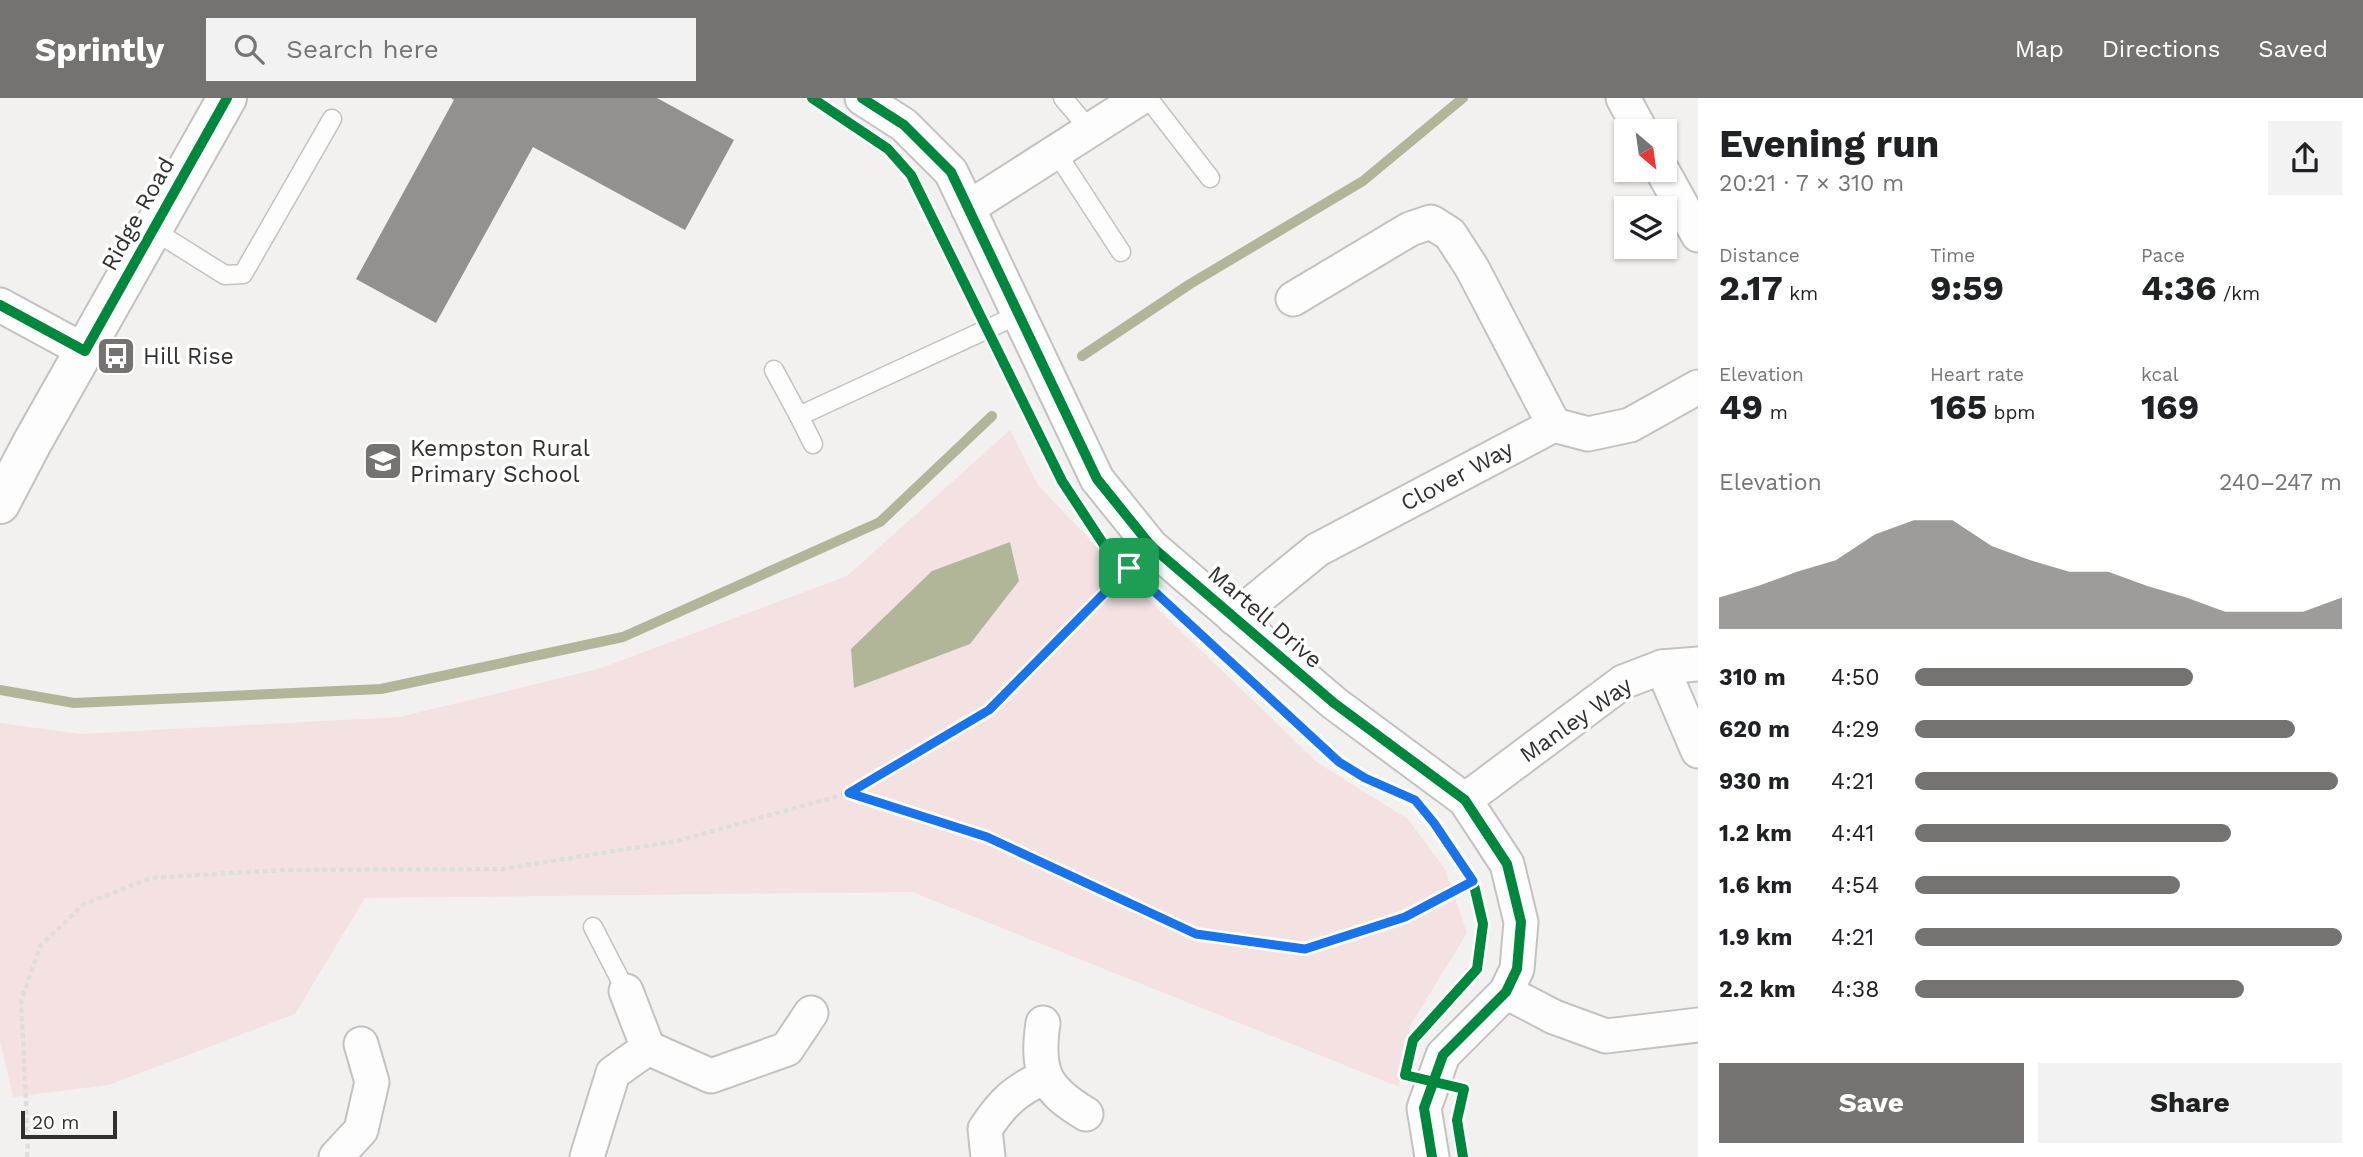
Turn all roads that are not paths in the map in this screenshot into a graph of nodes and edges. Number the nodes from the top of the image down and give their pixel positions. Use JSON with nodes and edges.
{"nodes":[{"id":1,"x":227,"y":98,"type":"edge"},
{"id":2,"x":862,"y":98,"type":"edge"},
{"id":3,"x":1063,"y":98,"type":"edge"},
{"id":4,"x":1140,"y":98,"type":"edge"},
{"id":5,"x":1148,"y":98,"type":"edge"},
{"id":6,"x":1623,"y":98,"type":"edge"},
{"id":7,"x":332,"y":119,"type":"dead end"},
{"id":8,"x":1634,"y":119,"type":"edge"},
{"id":9,"x":1090,"y":130,"type":"junction"},
{"id":10,"x":1056,"y":152,"type":"junction"},
{"id":11,"x":1210,"y":178,"type":"dead end"},
{"id":12,"x":1669,"y":182,"type":"edge"},
{"id":13,"x":968,"y":208,"type":"junction"},
{"id":14,"x":153,"y":230,"type":"junction"},
{"id":15,"x":1698,"y":235,"type":"edge"},
{"id":16,"x":1121,"y":252,"type":"dead end"},
{"id":17,"x":1293,"y":299,"type":"dead end"},
{"id":18,"x":0,"y":305,"type":"edge"},
{"id":19,"x":1020,"y":314,"type":"junction"},
{"id":20,"x":85,"y":351,"type":"junction"},
{"id":21,"x":774,"y":370,"type":"dead end"},
{"id":22,"x":1698,"y":387,"type":"edge"},
{"id":23,"x":799,"y":416,"type":"junction"},
{"id":24,"x":1554,"y":425,"type":"junction"},
{"id":25,"x":813,"y":444,"type":"dead end"},
{"id":26,"x":0,"y":504,"type":"edge"},
{"id":27,"x":1234,"y":618,"type":"junction"},
{"id":28,"x":1698,"y":664,"type":"edge"},
{"id":29,"x":1662,"y":667,"type":"junction"},
{"id":30,"x":1698,"y":751,"type":"edge"},
{"id":31,"x":1465,"y":800,"type":"junction"},
{"id":32,"x":593,"y":927,"type":"dead end"},
{"id":33,"x":626,"y":991,"type":"joint"},
{"id":34,"x":1506,"y":992,"type":"junction"},
{"id":35,"x":811,"y":1013,"type":"dead end"},
{"id":36,"x":1044,"y":1023,"type":"dead end"},
{"id":37,"x":1698,"y":1025,"type":"edge"},
{"id":38,"x":361,"y":1044,"type":"dead end"},
{"id":39,"x":648,"y":1048,"type":"junction"},
{"id":40,"x":1044,"y":1077,"type":"junction"},
{"id":41,"x":1086,"y":1114,"type":"dead end"},
{"id":42,"x":336,"y":1157,"type":"edge"},
{"id":43,"x":587,"y":1157,"type":"edge"},
{"id":44,"x":988,"y":1157,"type":"edge"},
{"id":45,"x":1432,"y":1157,"type":"edge"}],
"edges":[{"from":1,"to":14,"type":"street","name":"Ridge Road"},
{"from":2,"to":13,"type":"street","name":"Martell Drive"},
{"from":3,"to":9,"type":"lane"},
{"from":4,"to":9,"type":"street"},
{"from":5,"to":11,"type":"lane"},
{"from":6,"to":8,"type":"street"},
{"from":7,"to":14,"type":"lane"},
{"from":9,"to":10,"type":"street"},
{"from":10,"to":13,"type":"street"},
{"from":10,"to":16,"type":"lane"},
{"from":12,"to":15,"type":"street"},
{"from":13,"to":19,"type":"street","name":"Martell Drive"},
{"from":14,"to":20,"type":"street","name":"Ridge Road"},
{"from":17,"to":24,"type":"street"},
{"from":18,"to":20,"type":"street"},
{"from":19,"to":23,"type":"lane"},
{"from":19,"to":27,"type":"street","name":"Martell Drive"},
{"from":20,"to":26,"type":"street","name":"Ridge Road"},
{"from":21,"to":23,"type":"lane"},
{"from":22,"to":24,"type":"street"},
{"from":23,"to":25,"type":"lane"},
{"from":24,"to":27,"type":"street","name":"Clover Way"},
{"from":27,"to":31,"type":"street","name":"Martell Drive"},
{"from":28,"to":29,"type":"street","name":"Manley Way"},
{"from":29,"to":30,"type":"street"},
{"from":29,"to":31,"type":"street","name":"Manley Way"},
{"from":31,"to":34,"type":"street","name":"Martell Drive"},
{"from":32,"to":33,"type":"lane"},
{"from":33,"to":39,"type":"street"},
{"from":34,"to":37,"type":"street"},
{"from":34,"to":45,"type":"street","name":"Martell Drive"},
{"from":35,"to":39,"type":"street"},
{"from":36,"to":40,"type":"street"},
{"from":38,"to":42,"type":"street"},
{"from":39,"to":43,"type":"street"},
{"from":40,"to":41,"type":"street"},
{"from":40,"to":44,"type":"street"}]}
